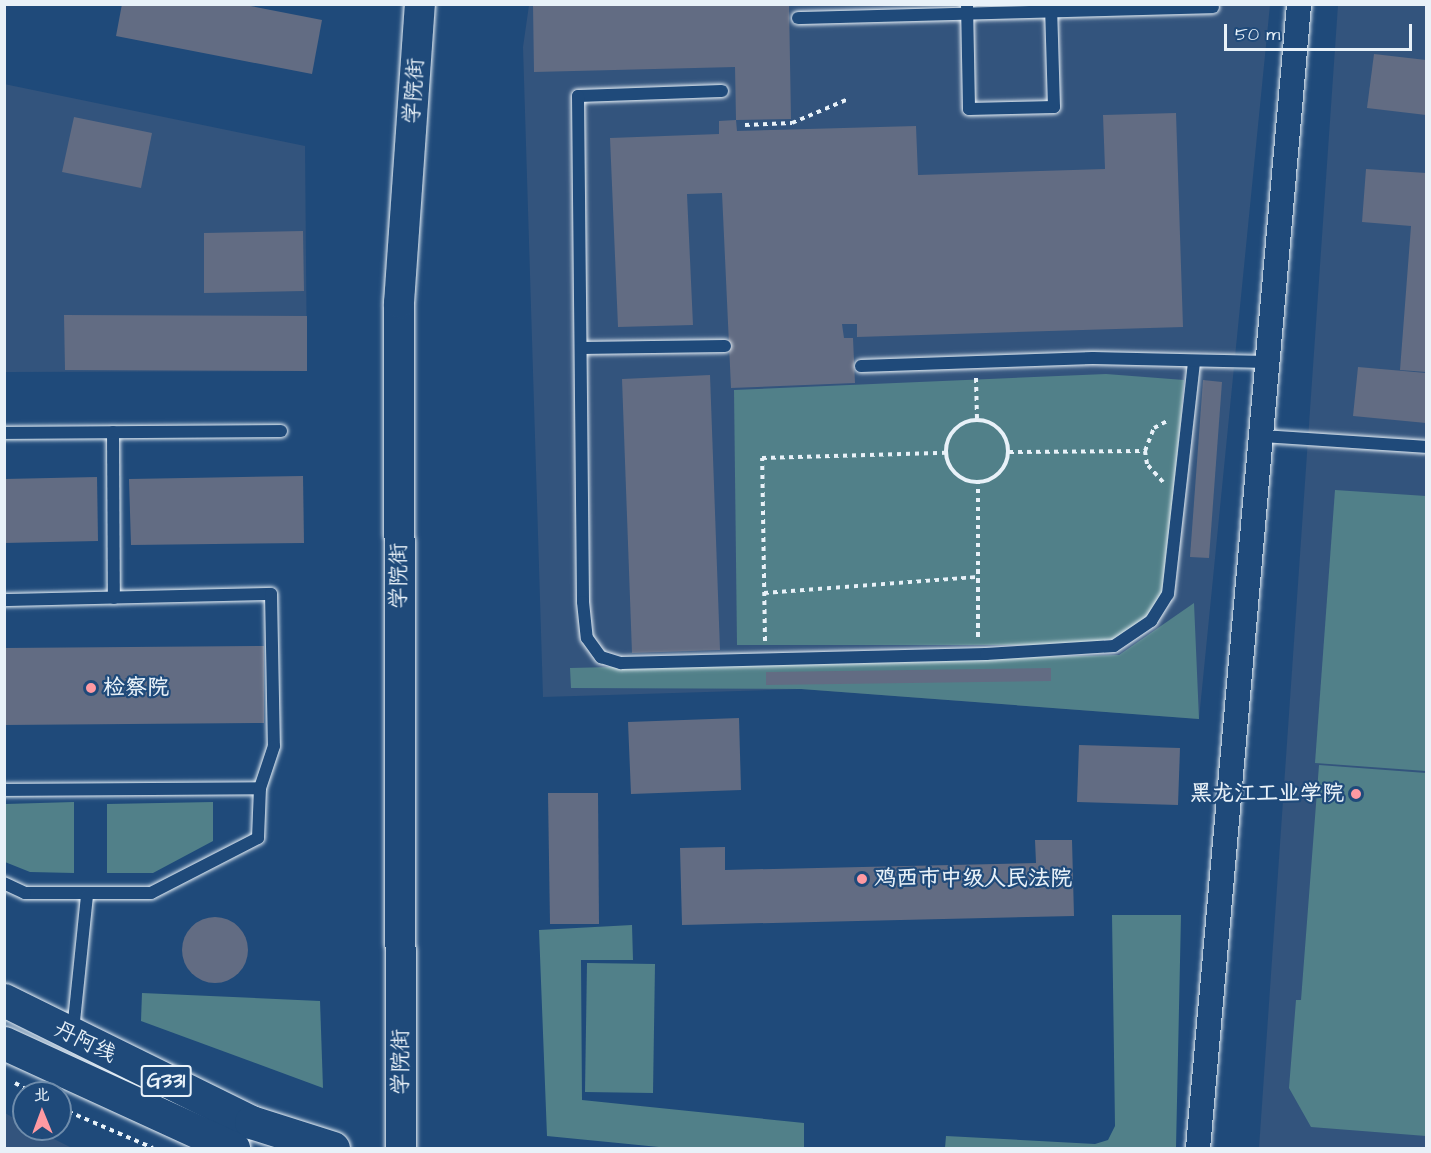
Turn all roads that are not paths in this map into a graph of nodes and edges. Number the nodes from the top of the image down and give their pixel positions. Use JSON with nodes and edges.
{"nodes":[{"id":1,"x":420,"y":4,"type":"edge"},
{"id":2,"x":1299,"y":4,"type":"edge"},
{"id":3,"x":1213,"y":7,"type":"dead end"},
{"id":4,"x":1051,"y":8,"type":"edge"},
{"id":5,"x":967,"y":9,"type":"edge"},
{"id":6,"x":798,"y":18,"type":"dead end"},
{"id":7,"x":722,"y":91,"type":"dead end"},
{"id":8,"x":725,"y":346,"type":"dead end"},
{"id":9,"x":581,"y":348,"type":"junction"},
{"id":10,"x":1194,"y":362,"type":"junction"},
{"id":11,"x":1267,"y":362,"type":"junction"},
{"id":12,"x":861,"y":366,"type":"dead end"},
{"id":13,"x":281,"y":431,"type":"dead end"},
{"id":14,"x":113,"y":432,"type":"junction"},
{"id":15,"x":4,"y":434,"type":"edge"},
{"id":16,"x":1261,"y":436,"type":"junction"},
{"id":17,"x":1426,"y":447,"type":"edge"},
{"id":18,"x":114,"y":598,"type":"junction"},
{"id":19,"x":4,"y":600,"type":"edge"},
{"id":20,"x":260,"y":788,"type":"junction"},
{"id":21,"x":4,"y":790,"type":"edge"},
{"id":22,"x":4,"y":883,"type":"edge"},
{"id":23,"x":87,"y":896,"type":"junction"},
{"id":24,"x":4,"y":1000,"type":"edge"},
{"id":25,"x":73,"y":1036,"type":"junction"},
{"id":26,"x":4,"y":1043,"type":"edge"},
{"id":27,"x":232,"y":1149,"type":"edge"},
{"id":28,"x":333,"y":1149,"type":"edge"},
{"id":29,"x":400,"y":1149,"type":"edge"},
{"id":30,"x":1198,"y":1149,"type":"edge"}],
"edges":[{"from":1,"to":29,"type":"street","name":"学院街"},
{"from":2,"to":11,"type":"street"},
{"from":3,"to":4,"type":"lane"},
{"from":4,"to":5,"type":"lane"},
{"from":4,"to":5,"type":"lane"},
{"from":5,"to":6,"type":"lane"},
{"from":7,"to":9,"type":"lane"},
{"from":8,"to":9,"type":"lane"},
{"from":9,"to":10,"type":"lane"},
{"from":10,"to":11,"type":"lane"},
{"from":10,"to":12,"type":"lane"},
{"from":11,"to":16,"type":"street"},
{"from":13,"to":14,"type":"lane"},
{"from":14,"to":15,"type":"lane"},
{"from":14,"to":18,"type":"lane"},
{"from":16,"to":17,"type":"lane"},
{"from":16,"to":30,"type":"street"},
{"from":18,"to":19,"type":"lane"},
{"from":18,"to":20,"type":"lane"},
{"from":20,"to":21,"type":"lane"},
{"from":20,"to":23,"type":"lane"},
{"from":22,"to":23,"type":"lane"},
{"from":23,"to":25,"type":"lane"},
{"from":24,"to":25,"type":"highway","name":"丹阿线","number":"G331"},
{"from":25,"to":28,"type":"highway","name":"丹阿线","number":"G331"},
{"from":26,"to":27,"type":"highway","name":"丹阿线","number":"G331"}]}
